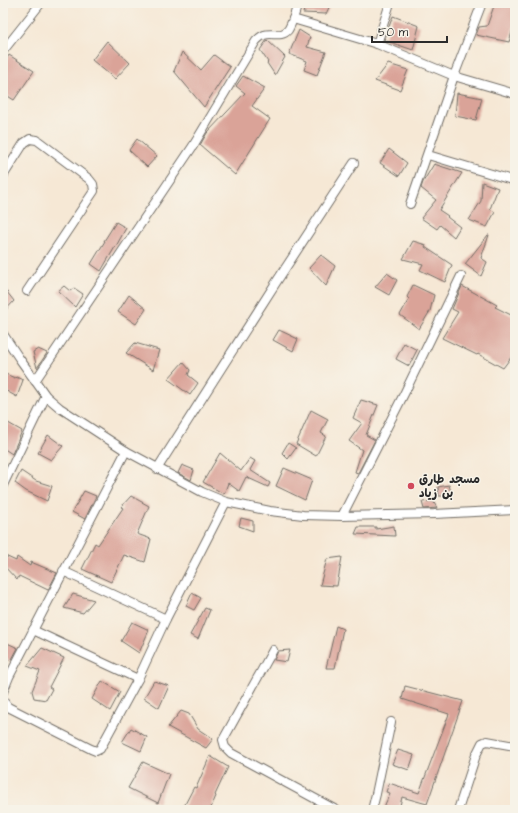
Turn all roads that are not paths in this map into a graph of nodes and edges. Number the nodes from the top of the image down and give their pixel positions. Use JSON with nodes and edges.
{"nodes":[{"id":1,"x":41,"y":3,"type":"edge"},
{"id":2,"x":298,"y":3,"type":"edge"},
{"id":3,"x":390,"y":3,"type":"edge"},
{"id":4,"x":482,"y":3,"type":"edge"},
{"id":5,"x":293,"y":19,"type":"junction"},
{"id":6,"x":377,"y":44,"type":"junction"},
{"id":7,"x":3,"y":51,"type":"edge"},
{"id":8,"x":454,"y":76,"type":"junction"},
{"id":9,"x":515,"y":94,"type":"edge"},
{"id":10,"x":428,"y":155,"type":"junction"},
{"id":11,"x":354,"y":163,"type":"dead end"},
{"id":12,"x":3,"y":176,"type":"edge"},
{"id":13,"x":515,"y":180,"type":"edge"},
{"id":14,"x":410,"y":204,"type":"dead end"},
{"id":15,"x":461,"y":276,"type":"dead end"},
{"id":16,"x":27,"y":291,"type":"dead end"},
{"id":17,"x":3,"y":334,"type":"edge"},
{"id":18,"x":35,"y":381,"type":"junction"},
{"id":19,"x":46,"y":396,"type":"junction"},
{"id":20,"x":126,"y":451,"type":"junction"},
{"id":21,"x":158,"y":469,"type":"junction"},
{"id":22,"x":3,"y":485,"type":"edge"},
{"id":23,"x":226,"y":502,"type":"junction"},
{"id":24,"x":515,"y":510,"type":"edge"},
{"id":25,"x":342,"y":516,"type":"junction"},
{"id":26,"x":63,"y":571,"type":"junction"},
{"id":27,"x":166,"y":619,"type":"junction"},
{"id":28,"x":33,"y":630,"type":"junction"},
{"id":29,"x":273,"y":650,"type":"dead end"},
{"id":30,"x":6,"y":675,"type":"edge"},
{"id":31,"x":138,"y":679,"type":"junction"},
{"id":32,"x":3,"y":692,"type":"edge"},
{"id":33,"x":3,"y":700,"type":"edge"},
{"id":34,"x":391,"y":722,"type":"dead end"},
{"id":35,"x":515,"y":746,"type":"edge"},
{"id":36,"x":336,"y":810,"type":"edge"},
{"id":37,"x":372,"y":810,"type":"edge"},
{"id":38,"x":458,"y":810,"type":"edge"}],
"edges":[{"from":1,"to":7,"type":"street"},
{"from":2,"to":5,"type":"street"},
{"from":3,"to":6,"type":"street"},
{"from":4,"to":8,"type":"street"},
{"from":5,"to":6,"type":"street"},
{"from":5,"to":18,"type":"street"},
{"from":6,"to":8,"type":"street"},
{"from":8,"to":9,"type":"street"},
{"from":8,"to":10,"type":"street"},
{"from":10,"to":13,"type":"street"},
{"from":10,"to":14,"type":"street"},
{"from":11,"to":21,"type":"street"},
{"from":12,"to":16,"type":"street"},
{"from":15,"to":25,"type":"street"},
{"from":17,"to":18,"type":"street"},
{"from":18,"to":19,"type":"street"},
{"from":19,"to":20,"type":"street"},
{"from":19,"to":22,"type":"street"},
{"from":20,"to":21,"type":"street"},
{"from":20,"to":26,"type":"street"},
{"from":21,"to":23,"type":"street"},
{"from":23,"to":25,"type":"street"},
{"from":23,"to":27,"type":"street"},
{"from":24,"to":25,"type":"street"},
{"from":26,"to":27,"type":"street"},
{"from":26,"to":28,"type":"street"},
{"from":27,"to":31,"type":"street"},
{"from":28,"to":30,"type":"street"},
{"from":28,"to":31,"type":"street"},
{"from":29,"to":36,"type":"street"},
{"from":30,"to":32,"type":"street"},
{"from":31,"to":33,"type":"street"},
{"from":34,"to":37,"type":"street"},
{"from":35,"to":38,"type":"street"}]}
